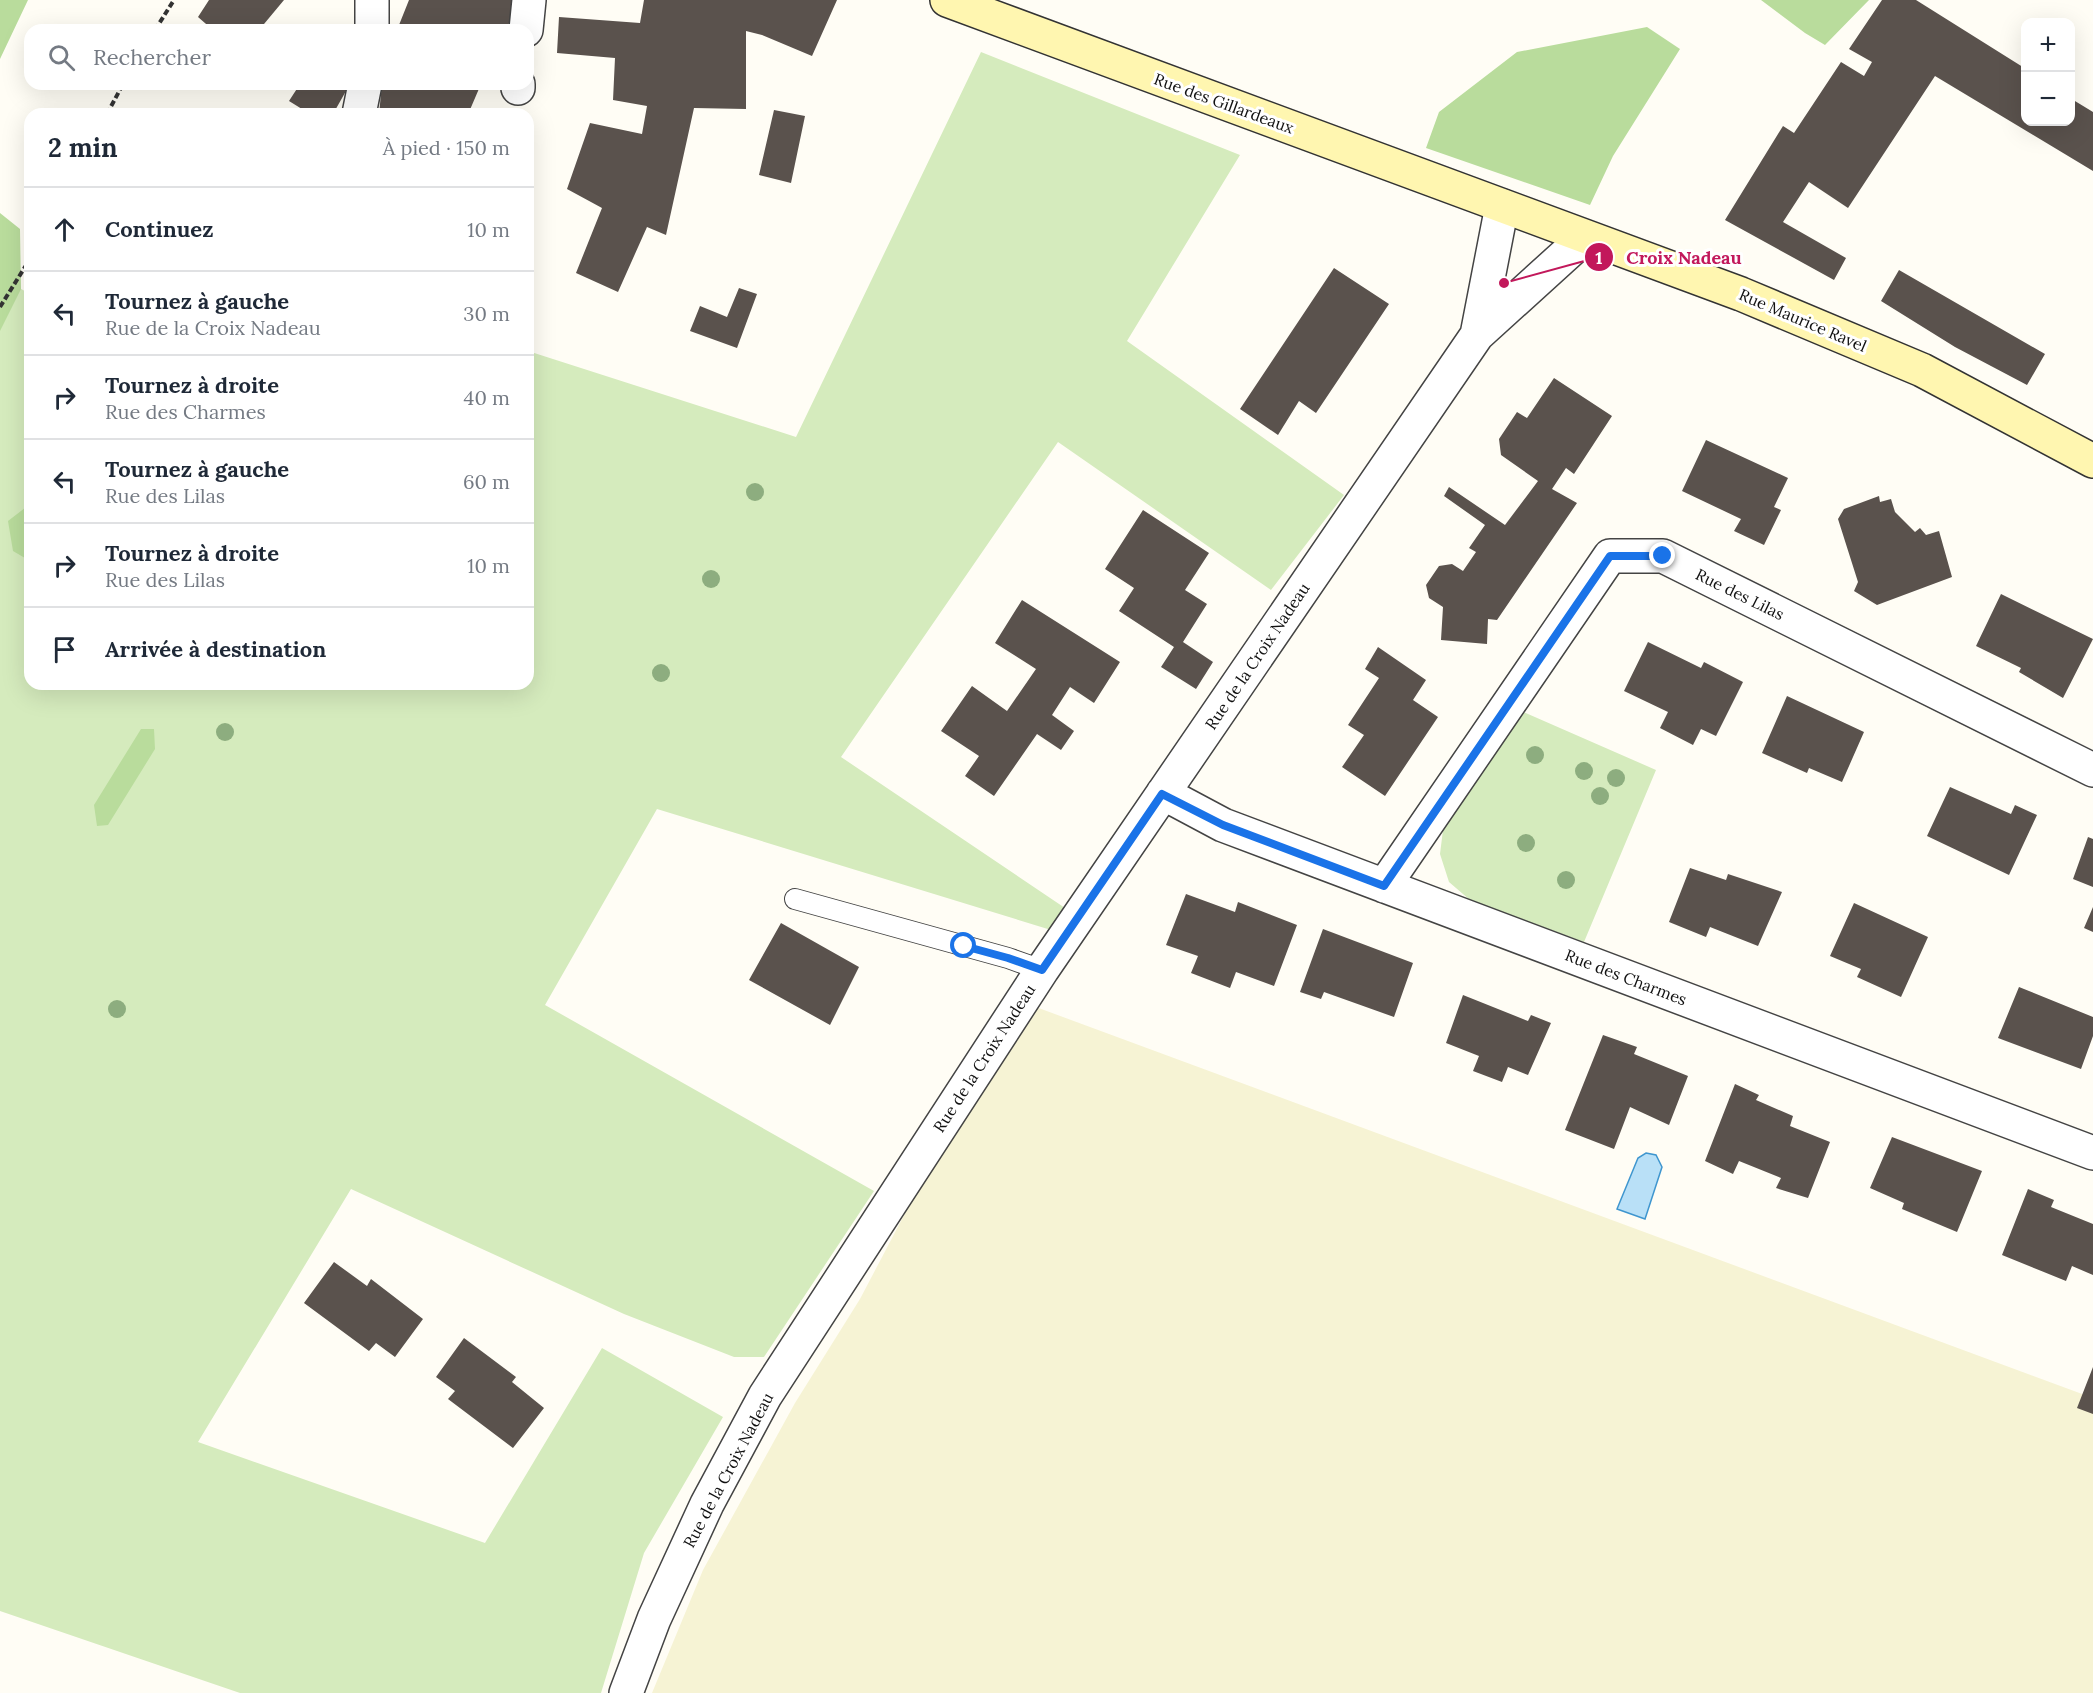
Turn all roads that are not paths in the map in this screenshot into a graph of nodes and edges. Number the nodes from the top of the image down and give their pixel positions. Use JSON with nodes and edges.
{"nodes":[{"id":1,"x":372,"y":0,"type":"edge"},
{"id":2,"x":529,"y":0,"type":"edge"},
{"id":3,"x":947,"y":0,"type":"edge"},
{"id":4,"x":372,"y":24,"type":"edge"},
{"id":5,"x":527,"y":24,"type":"edge"},
{"id":6,"x":364,"y":90,"type":"edge"},
{"id":7,"x":359,"y":108,"type":"edge"},
{"id":8,"x":1502,"y":206,"type":"junction"},
{"id":9,"x":1585,"y":237,"type":"junction"},
{"id":10,"x":1477,"y":334,"type":"junction"},
{"id":11,"x":2093,"y":460,"type":"edge"},
{"id":12,"x":2093,"y":770,"type":"edge"},
{"id":13,"x":1162,"y":794,"type":"junction"},
{"id":14,"x":1384,"y":886,"type":"junction"},
{"id":15,"x":795,"y":898,"type":"dead end"},
{"id":16,"x":1042,"y":970,"type":"junction"},
{"id":17,"x":2093,"y":1153,"type":"edge"},
{"id":18,"x":626,"y":1693,"type":"edge"}],
"edges":[{"from":1,"to":4,"type":"street"},
{"from":2,"to":5,"type":"street"},
{"from":3,"to":8,"type":"street","name":"Rue des Gillardeaux"},
{"from":6,"to":7,"type":"street"},
{"from":8,"to":9,"type":"street","name":"Rue Maurice Ravel"},
{"from":8,"to":10,"type":"street"},
{"from":9,"to":10,"type":"street"},
{"from":9,"to":11,"type":"street","name":"Rue Maurice Ravel"},
{"from":10,"to":13,"type":"street","name":"Rue de la Croix Nadeau"},
{"from":12,"to":14,"type":"street","name":"Rue des Lilas"},
{"from":13,"to":14,"type":"street","name":"Rue des Charmes"},
{"from":13,"to":16,"type":"street","name":"Rue de la Croix Nadeau"},
{"from":14,"to":17,"type":"street","name":"Rue des Charmes"},
{"from":15,"to":16,"type":"lane"},
{"from":16,"to":18,"type":"street","name":"Rue de la Croix Nadeau"}]}
